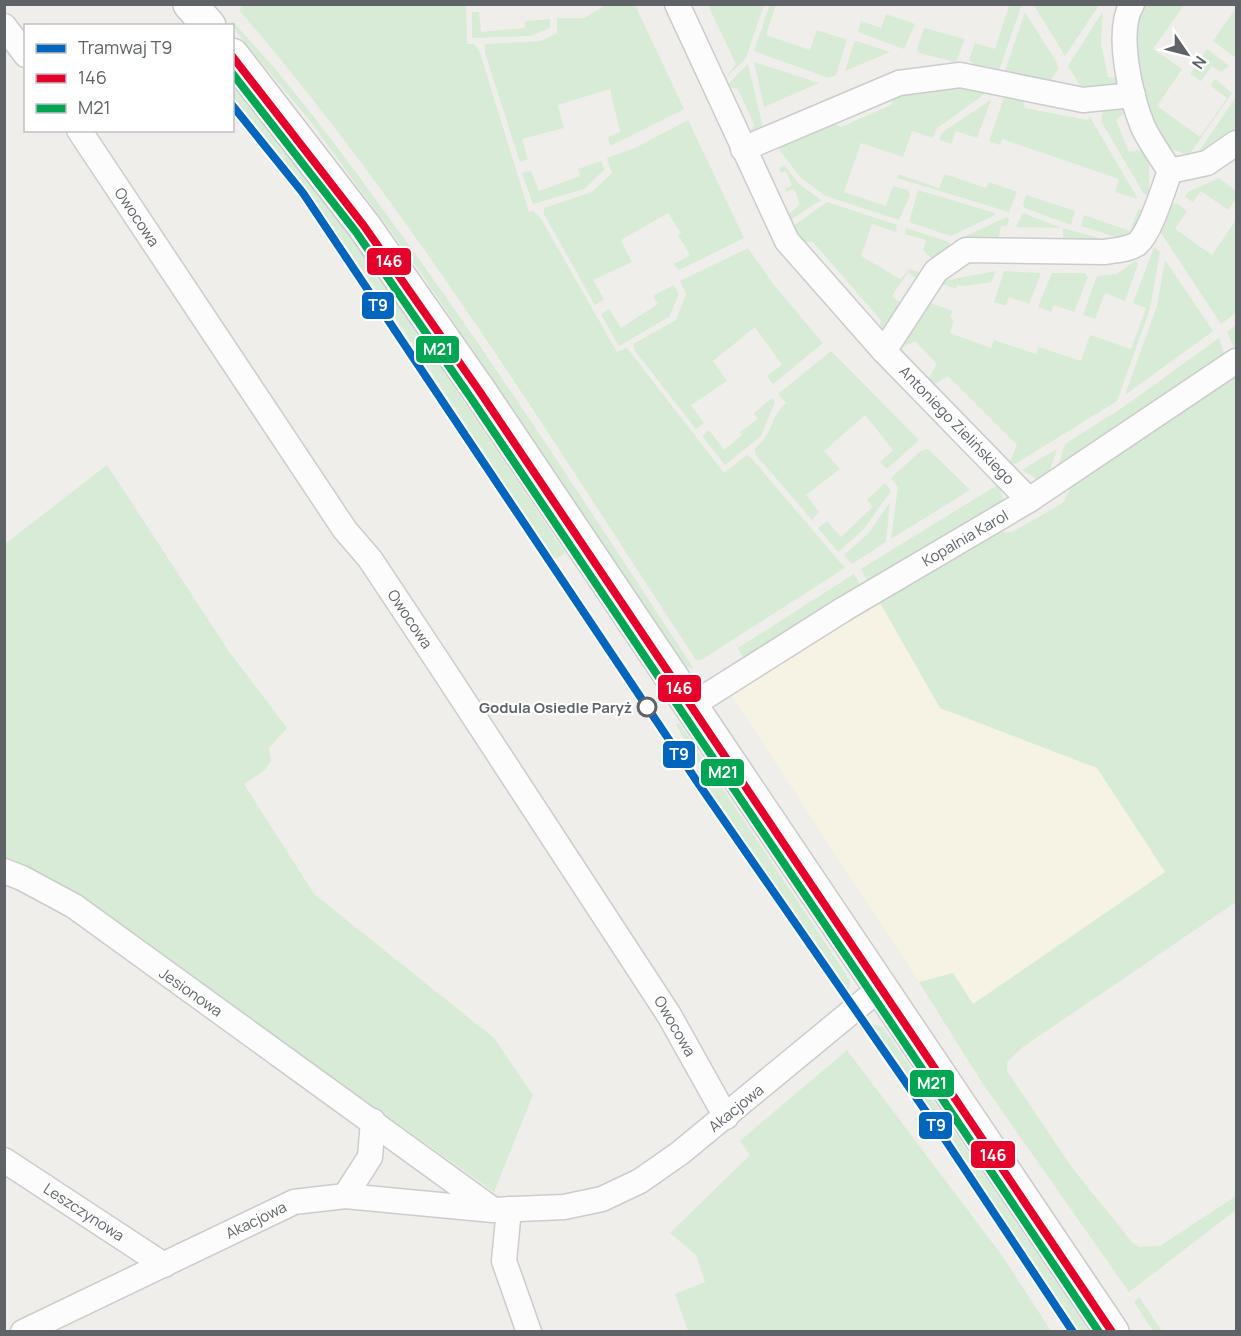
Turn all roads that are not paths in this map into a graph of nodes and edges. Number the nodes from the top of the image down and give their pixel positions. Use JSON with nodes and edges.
{"nodes":[{"id":1,"x":677,"y":4,"type":"edge"},
{"id":2,"x":1132,"y":4,"type":"edge"},
{"id":3,"x":4,"y":26,"type":"edge"},
{"id":4,"x":24,"y":52,"type":"edge"},
{"id":5,"x":234,"y":58,"type":"edge"},
{"id":6,"x":1133,"y":95,"type":"junction"},
{"id":7,"x":80,"y":132,"type":"edge"},
{"id":8,"x":1236,"y":143,"type":"edge"},
{"id":9,"x":743,"y":149,"type":"junction"},
{"id":10,"x":1170,"y":171,"type":"junction"},
{"id":11,"x":884,"y":351,"type":"junction"},
{"id":12,"x":1236,"y":361,"type":"edge"},
{"id":13,"x":1029,"y":500,"type":"junction"},
{"id":14,"x":689,"y":707,"type":"junction"},
{"id":15,"x":4,"y":872,"type":"edge"},
{"id":16,"x":879,"y":989,"type":"junction"},
{"id":17,"x":726,"y":1117,"type":"junction"},
{"id":18,"x":373,"y":1121,"type":"junction"},
{"id":19,"x":4,"y":1160,"type":"edge"},
{"id":20,"x":345,"y":1196,"type":"junction"},
{"id":21,"x":501,"y":1210,"type":"junction"},
{"id":22,"x":164,"y":1265,"type":"junction"},
{"id":23,"x":23,"y":1332,"type":"edge"},
{"id":24,"x":529,"y":1332,"type":"edge"},
{"id":25,"x":1112,"y":1332,"type":"edge"}],
"edges":[{"from":1,"to":9,"type":"street","name":"Antoniego Zielińskiego"},
{"from":2,"to":6,"type":"street"},
{"from":3,"to":4,"type":"street"},
{"from":5,"to":14,"type":"main road"},
{"from":6,"to":9,"type":"street"},
{"from":6,"to":10,"type":"street"},
{"from":7,"to":17,"type":"street","name":"Owocowa"},
{"from":8,"to":10,"type":"street"},
{"from":9,"to":11,"type":"street","name":"Antoniego Zielińskiego"},
{"from":10,"to":11,"type":"street"},
{"from":11,"to":13,"type":"street","name":"Antoniego Zielińskiego"},
{"from":12,"to":13,"type":"street","name":"Kopalnia Karol"},
{"from":13,"to":14,"type":"street","name":"Kopalnia Karol"},
{"from":14,"to":16,"type":"main road"},
{"from":15,"to":18,"type":"street","name":"Jesionowa"},
{"from":16,"to":17,"type":"street","name":"Akacjowa"},
{"from":16,"to":25,"type":"main road"},
{"from":17,"to":21,"type":"street","name":"Akacjowa"},
{"from":18,"to":20,"type":"street"},
{"from":18,"to":21,"type":"street","name":"Jesionowa"},
{"from":19,"to":22,"type":"street","name":"Leszczynowa"},
{"from":20,"to":21,"type":"street","name":"Akacjowa"},
{"from":20,"to":22,"type":"street","name":"Akacjowa"},
{"from":21,"to":24,"type":"street"},
{"from":22,"to":23,"type":"street","name":"Akacjowa"}]}
